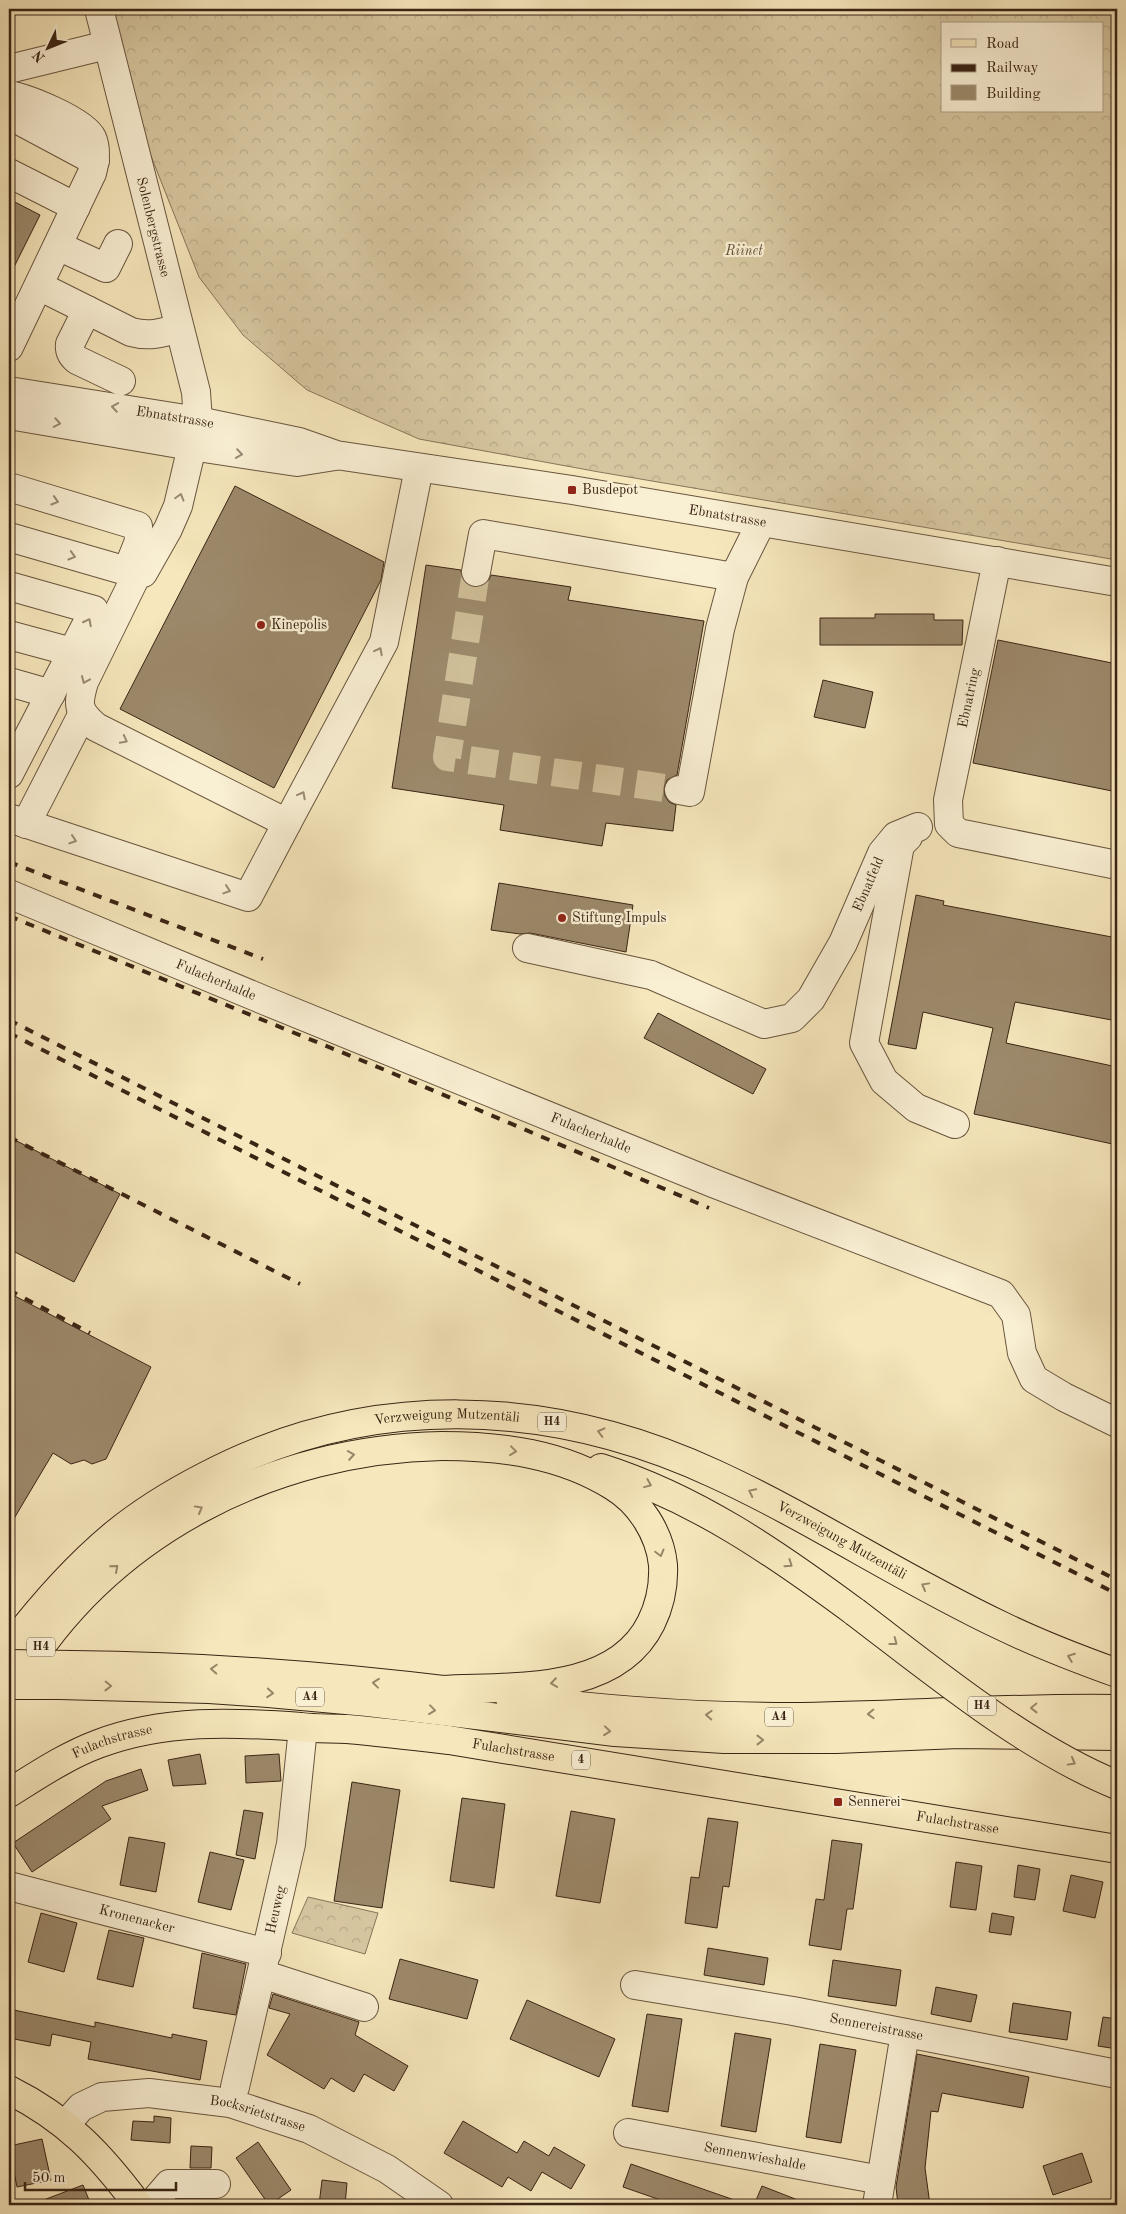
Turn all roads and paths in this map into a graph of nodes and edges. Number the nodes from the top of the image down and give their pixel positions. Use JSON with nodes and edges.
{"nodes":[{"id":1,"x":98,"y":9,"type":"edge"},
{"id":2,"x":107,"y":45,"type":"junction"},
{"id":3,"x":9,"y":69,"type":"edge"},
{"id":4,"x":9,"y":95,"type":"edge"},
{"id":5,"x":9,"y":115,"type":"edge"},
{"id":6,"x":95,"y":161,"type":"junction"},
{"id":7,"x":9,"y":173,"type":"edge"},
{"id":8,"x":76,"y":207,"type":"junction"},
{"id":9,"x":118,"y":244,"type":"dead end"},
{"id":10,"x":58,"y":246,"type":"junction"},
{"id":11,"x":39,"y":286,"type":"junction"},
{"id":12,"x":88,"y":310,"type":"junction"},
{"id":13,"x":179,"y":328,"type":"junction"},
{"id":14,"x":9,"y":347,"type":"edge"},
{"id":15,"x":121,"y":381,"type":"dead end"},
{"id":16,"x":9,"y":391,"type":"edge"},
{"id":17,"x":9,"y":415,"type":"edge"},
{"id":18,"x":195,"y":434,"type":"junction"},
{"id":19,"x":419,"y":468,"type":"junction"},
{"id":20,"x":9,"y":487,"type":"edge"},
{"id":21,"x":761,"y":523,"type":"junction"},
{"id":22,"x":9,"y":537,"type":"edge"},
{"id":23,"x":997,"y":561,"type":"junction"},
{"id":24,"x":476,"y":572,"type":"tunnel mouth"},
{"id":25,"x":132,"y":573,"type":"junction"},
{"id":26,"x":734,"y":577,"type":"junction"},
{"id":27,"x":1117,"y":582,"type":"edge"},
{"id":28,"x":9,"y":586,"type":"edge"},
{"id":29,"x":9,"y":635,"type":"edge"},
{"id":30,"x":72,"y":652,"type":"junction"},
{"id":31,"x":9,"y":682,"type":"edge"},
{"id":32,"x":51,"y":694,"type":"junction"},
{"id":33,"x":82,"y":715,"type":"junction"},
{"id":34,"x":15,"y":752,"type":"edge"},
{"id":35,"x":679,"y":790,"type":"dead end"},
{"id":36,"x":18,"y":821,"type":"edge"},
{"id":37,"x":287,"y":823,"type":"junction"},
{"id":38,"x":918,"y":827,"type":"junction"},
{"id":39,"x":958,"y":833,"type":"junction"},
{"id":40,"x":1117,"y":865,"type":"edge"},
{"id":41,"x":9,"y":894,"type":"edge"},
{"id":42,"x":527,"y":948,"type":"dead end"},
{"id":43,"x":955,"y":1124,"type":"dead end"},
{"id":44,"x":1117,"y":1423,"type":"edge"},
{"id":45,"x":550,"y":1458,"type":"junction"},
{"id":46,"x":9,"y":1648,"type":"edge"},
{"id":47,"x":9,"y":1664,"type":"edge"},
{"id":48,"x":1117,"y":1673,"type":"edge"},
{"id":49,"x":66,"y":1675,"type":"junction"},
{"id":50,"x":9,"y":1685,"type":"edge"},
{"id":51,"x":442,"y":1690,"type":"junction"},
{"id":52,"x":9,"y":1698,"type":"edge"},
{"id":53,"x":1117,"y":1709,"type":"edge"},
{"id":54,"x":303,"y":1728,"type":"junction"},
{"id":55,"x":1117,"y":1736,"type":"edge"},
{"id":56,"x":1117,"y":1785,"type":"edge"},
{"id":57,"x":9,"y":1793,"type":"edge"},
{"id":58,"x":1117,"y":1848,"type":"edge"},
{"id":59,"x":9,"y":1886,"type":"edge"},
{"id":60,"x":264,"y":1964,"type":"junction"},
{"id":61,"x":635,"y":1985,"type":"dead end"},
{"id":62,"x":364,"y":2007,"type":"dead end"},
{"id":63,"x":905,"y":2034,"type":"junction"},
{"id":64,"x":1117,"y":2074,"type":"edge"},
{"id":65,"x":235,"y":2087,"type":"dead end"},
{"id":66,"x":9,"y":2090,"type":"edge"},
{"id":67,"x":66,"y":2124,"type":"junction"},
{"id":68,"x":628,"y":2133,"type":"dead end"},
{"id":69,"x":216,"y":2184,"type":"dead end"},
{"id":70,"x":879,"y":2192,"type":"edge"},
{"id":71,"x":138,"y":2205,"type":"edge"},
{"id":72,"x":151,"y":2205,"type":"edge"},
{"id":73,"x":439,"y":2205,"type":"edge"}],
"edges":[{"from":1,"to":2,"type":"street","name":"Solenbergstrasse"},
{"from":2,"to":3,"type":"street"},
{"from":2,"to":13,"type":"street","name":"Solenbergstrasse"},
{"from":4,"to":6,"type":"street"},
{"from":5,"to":6,"type":"street"},
{"from":6,"to":8,"type":"street"},
{"from":7,"to":8,"type":"street"},
{"from":8,"to":10,"type":"street"},
{"from":9,"to":10,"type":"street"},
{"from":10,"to":11,"type":"street"},
{"from":11,"to":12,"type":"street"},
{"from":11,"to":14,"type":"street"},
{"from":12,"to":13,"type":"street"},
{"from":12,"to":15,"type":"street"},
{"from":13,"to":18,"type":"street","name":"Solenbergstrasse"},
{"from":18,"to":16,"type":"street","name":"Ebnatstrasse","one_way":true},
{"from":17,"to":18,"type":"street","name":"Ebnatstrasse","one_way":true},
{"from":18,"to":19,"type":"street","name":"Ebnatstrasse"},
{"from":25,"to":18,"type":"street","name":"Solenbergstrasse","one_way":true},
{"from":19,"to":21,"type":"street","name":"Ebnatstrasse"},
{"from":37,"to":19,"type":"street","one_way":true},
{"from":20,"to":25,"type":"street","one_way":true},
{"from":21,"to":23,"type":"street","name":"Ebnatstrasse"},
{"from":21,"to":26,"type":"street"},
{"from":22,"to":25,"type":"street","one_way":true},
{"from":23,"to":27,"type":"street","name":"Ebnatstrasse"},
{"from":23,"to":39,"type":"street","name":"Ebnatring"},
{"from":24,"to":26,"type":"street"},
{"from":25,"to":33,"type":"street","one_way":true},
{"from":26,"to":35,"type":"street"},
{"from":30,"to":28,"type":"street","one_way":true},
{"from":29,"to":30,"type":"street"},
{"from":30,"to":32,"type":"street"},
{"from":31,"to":32,"type":"street"},
{"from":32,"to":34,"type":"street"},
{"from":33,"to":36,"type":"street"},
{"from":33,"to":37,"type":"street","one_way":true},
{"from":36,"to":37,"type":"street","one_way":true},
{"from":38,"to":39,"type":"street"},
{"from":38,"to":42,"type":"street","name":"Ebnatfeld"},
{"from":38,"to":43,"type":"street","name":"Ebnatfeld"},
{"from":39,"to":40,"type":"street"},
{"from":41,"to":44,"type":"street","name":"Fulacherhalde"},
{"from":45,"to":51,"type":"main road","number":"H4","one_way":true},
{"from":52,"to":45,"type":"main road","number":"H4","one_way":true},
{"from":45,"to":56,"type":"main road","number":"H4","one_way":true,"bridge":true},
{"from":48,"to":46,"type":"main road","name":"Verzweigung Mutzentäli","number":"H4","one_way":true},
{"from":47,"to":49,"type":"main road","number":"A4","bridge":true},
{"from":49,"to":50,"type":"main road","number":"A4","bridge":true},
{"from":51,"to":49,"type":"main road","number":"A4","one_way":true},
{"from":49,"to":55,"type":"main road","number":"A4","one_way":true},
{"from":53,"to":51,"type":"main road","number":"A4","one_way":true},
{"from":54,"to":57,"type":"main road","name":"Fulachstrasse","number":"4"},
{"from":54,"to":58,"type":"main road","name":"Fulachstrasse","number":"4"},
{"from":54,"to":60,"type":"street","name":"Heuweg"},
{"from":59,"to":60,"type":"street","name":"Kronenacker"},
{"from":60,"to":62,"type":"street","name":"Kronenacker"},
{"from":60,"to":65,"type":"street","name":"Heuweg"},
{"from":61,"to":63,"type":"street","name":"Sennereistrasse"},
{"from":63,"to":64,"type":"street","name":"Sennereistrasse"},
{"from":63,"to":70,"type":"street","name":"Sennenwieshalde"},
{"from":66,"to":67,"type":"main road"},
{"from":67,"to":71,"type":"main road"},
{"from":67,"to":73,"type":"street","name":"Bocksrietstrasse"},
{"from":68,"to":70,"type":"street","name":"Sennenwieshalde"},
{"from":69,"to":72,"type":"street"}]}
